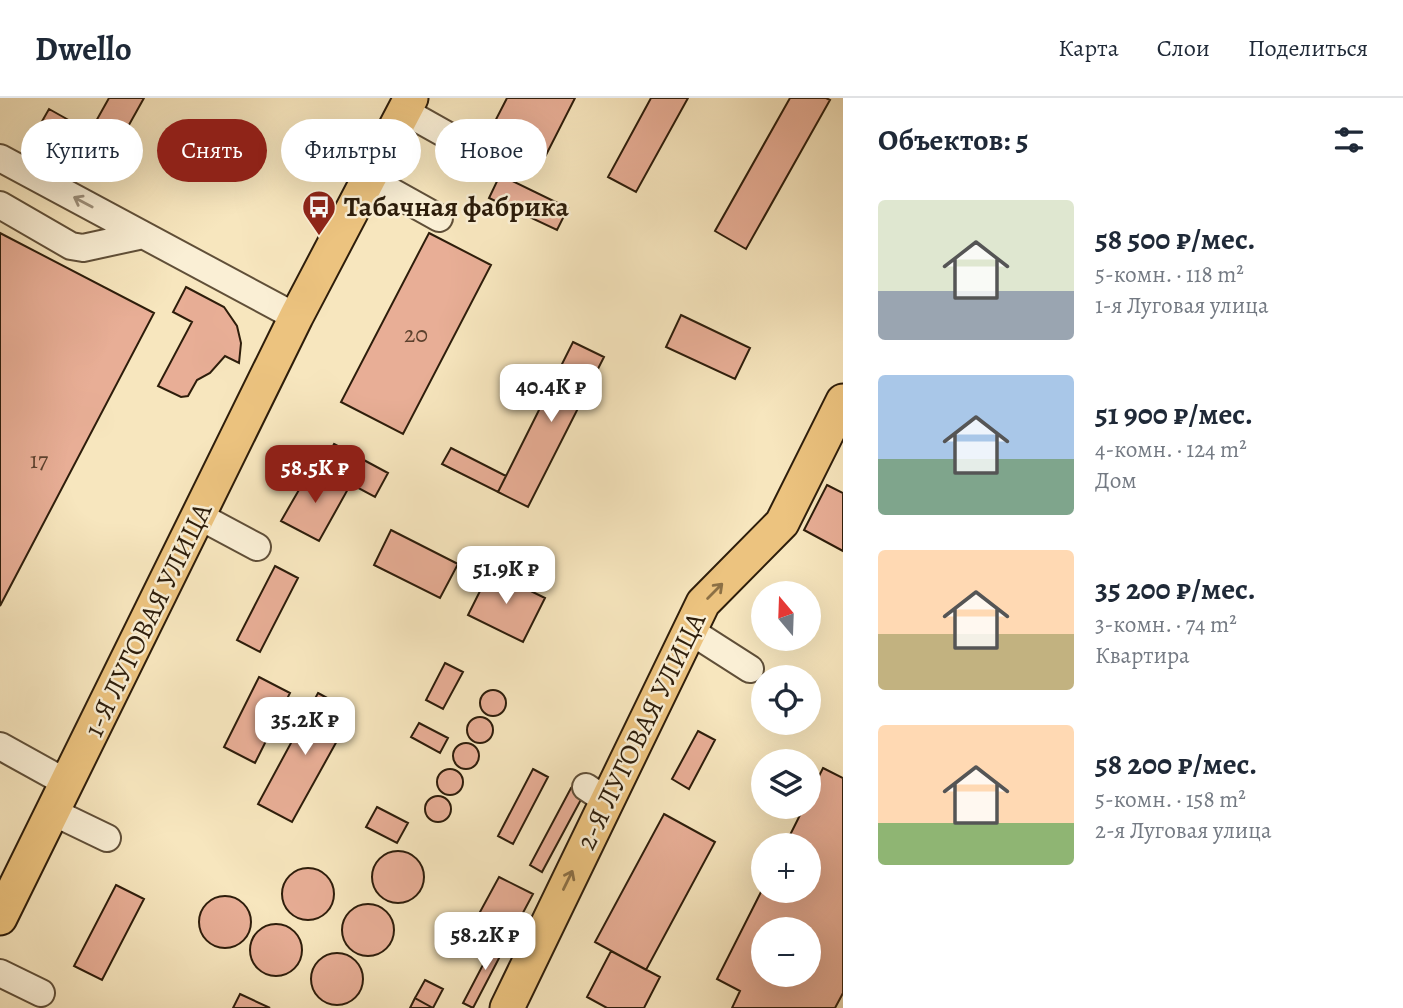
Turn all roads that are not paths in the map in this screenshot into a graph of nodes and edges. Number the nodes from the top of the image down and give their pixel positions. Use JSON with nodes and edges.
{"nodes":[{"id":1,"x":408,"y":105,"type":"edge"},
{"id":2,"x":435,"y":124,"type":"edge"},
{"id":3,"x":0,"y":158,"type":"edge"},
{"id":4,"x":367,"y":182,"type":"edge"},
{"id":5,"x":374,"y":182,"type":"edge"},
{"id":6,"x":0,"y":205,"type":"edge"},
{"id":7,"x":439,"y":218,"type":"dead end"},
{"id":8,"x":143,"y":234,"type":"junction"},
{"id":9,"x":296,"y":317,"type":"junction"},
{"id":10,"x":841,"y":411,"type":"edge"},
{"id":11,"x":199,"y":516,"type":"junction"},
{"id":12,"x":257,"y":547,"type":"dead end"},
{"id":13,"x":689,"y":631,"type":"junction"},
{"id":14,"x":750,"y":669,"type":"dead end"},
{"id":15,"x":0,"y":746,"type":"edge"},
{"id":16,"x":67,"y":783,"type":"junction"},
{"id":17,"x":53,"y":812,"type":"junction"},
{"id":18,"x":107,"y":838,"type":"dead end"},
{"id":19,"x":0,"y":918,"type":"edge"},
{"id":20,"x":0,"y":973,"type":"edge"},
{"id":21,"x":41,"y":993,"type":"dead end"},
{"id":22,"x":507,"y":1008,"type":"edge"}],
"edges":[{"from":1,"to":2,"type":"lane"},
{"from":8,"to":3,"type":"lane","one_way":true},
{"from":4,"to":9,"type":"main road","name":"1-Я ЛУГОВАЯ УЛИЦА"},
{"from":5,"to":7,"type":"lane"},
{"from":6,"to":8,"type":"lane"},
{"from":8,"to":9,"type":"lane"},
{"from":9,"to":11,"type":"main road","name":"1-Я ЛУГОВАЯ УЛИЦА"},
{"from":13,"to":10,"type":"main road","name":"2-Я ЛУГОВАЯ УЛИЦА","one_way":true},
{"from":11,"to":12,"type":"lane"},
{"from":11,"to":16,"type":"main road","name":"1-Я ЛУГОВАЯ УЛИЦА"},
{"from":13,"to":14,"type":"lane"},
{"from":22,"to":13,"type":"main road","name":"2-Я ЛУГОВАЯ УЛИЦА","one_way":true},
{"from":15,"to":16,"type":"lane"},
{"from":16,"to":17,"type":"main road","name":"1-Я ЛУГОВАЯ УЛИЦА"},
{"from":17,"to":18,"type":"lane"},
{"from":17,"to":19,"type":"main road","name":"1-Я ЛУГОВАЯ УЛИЦА"},
{"from":20,"to":21,"type":"lane"}]}
